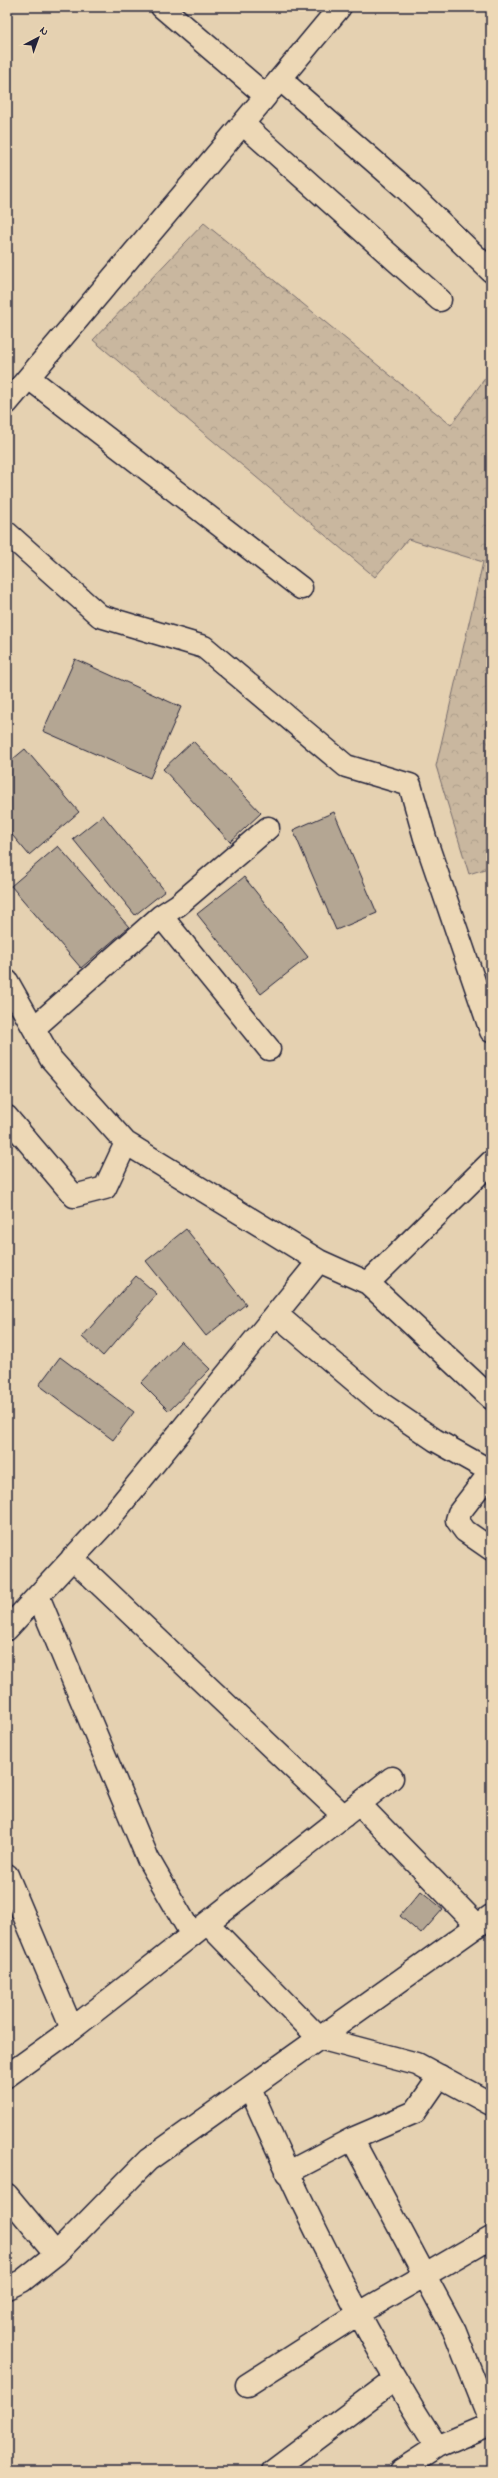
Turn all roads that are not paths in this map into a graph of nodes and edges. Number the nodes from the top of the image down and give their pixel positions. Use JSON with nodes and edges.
{"nodes":[{"id":1,"x":162,"y":7,"type":"edge"},
{"id":2,"x":340,"y":7,"type":"edge"},
{"id":3,"x":280,"y":79,"type":"junction"},
{"id":4,"x":266,"y":96,"type":"junction"},
{"id":5,"x":242,"y":124,"type":"junction"},
{"id":6,"x":491,"y":271,"type":"edge"},
{"id":7,"x":440,"y":300,"type":"dead end"},
{"id":8,"x":29,"y":378,"type":"junction"},
{"id":9,"x":7,"y":403,"type":"edge"},
{"id":10,"x":7,"y":533,"type":"edge"},
{"id":11,"x":300,"y":588,"type":"dead end"},
{"id":12,"x":268,"y":828,"type":"dead end"},
{"id":13,"x":161,"y":916,"type":"junction"},
{"id":14,"x":7,"y":981,"type":"edge"},
{"id":15,"x":34,"y":1028,"type":"junction"},
{"id":16,"x":491,"y":1031,"type":"edge"},
{"id":17,"x":269,"y":1049,"type":"dead end"},
{"id":18,"x":7,"y":1117,"type":"edge"},
{"id":19,"x":126,"y":1143,"type":"junction"},
{"id":20,"x":491,"y":1162,"type":"edge"},
{"id":21,"x":319,"y":1261,"type":"junction"},
{"id":22,"x":368,"y":1283,"type":"junction"},
{"id":23,"x":276,"y":1314,"type":"junction"},
{"id":24,"x":491,"y":1398,"type":"edge"},
{"id":25,"x":491,"y":1550,"type":"edge"},
{"id":26,"x":72,"y":1558,"type":"junction"},
{"id":27,"x":38,"y":1596,"type":"junction"},
{"id":28,"x":7,"y":1629,"type":"edge"},
{"id":29,"x":392,"y":1778,"type":"dead end"},
{"id":30,"x":351,"y":1810,"type":"junction"},
{"id":31,"x":7,"y":1875,"type":"edge"},
{"id":32,"x":484,"y":1921,"type":"edge"},
{"id":33,"x":200,"y":1929,"type":"junction"},
{"id":34,"x":72,"y":2029,"type":"junction"},
{"id":35,"x":319,"y":2038,"type":"junction"},
{"id":36,"x":7,"y":2076,"type":"edge"},
{"id":37,"x":440,"y":2076,"type":"junction"},
{"id":38,"x":250,"y":2088,"type":"junction"},
{"id":39,"x":491,"y":2104,"type":"edge"},
{"id":40,"x":352,"y":2139,"type":"junction"},
{"id":41,"x":287,"y":2173,"type":"junction"},
{"id":42,"x":7,"y":2195,"type":"edge"},
{"id":43,"x":491,"y":2237,"type":"edge"},
{"id":44,"x":56,"y":2254,"type":"junction"},
{"id":45,"x":425,"y":2275,"type":"junction"},
{"id":46,"x":7,"y":2288,"type":"edge"},
{"id":47,"x":358,"y":2314,"type":"junction"},
{"id":48,"x":394,"y":2380,"type":"junction"},
{"id":49,"x":247,"y":2385,"type":"dead end"},
{"id":50,"x":491,"y":2423,"type":"edge"},
{"id":51,"x":437,"y":2447,"type":"junction"},
{"id":52,"x":273,"y":2471,"type":"edge"},
{"id":53,"x":400,"y":2471,"type":"edge"}],
"edges":[{"from":1,"to":4,"type":"street"},
{"from":2,"to":3,"type":"street"},
{"from":3,"to":4,"type":"street"},
{"from":3,"to":6,"type":"street"},
{"from":4,"to":5,"type":"street"},
{"from":5,"to":7,"type":"street"},
{"from":5,"to":8,"type":"street"},
{"from":8,"to":9,"type":"street"},
{"from":8,"to":11,"type":"street"},
{"from":10,"to":16,"type":"street"},
{"from":12,"to":13,"type":"street"},
{"from":13,"to":15,"type":"street"},
{"from":13,"to":17,"type":"street"},
{"from":14,"to":15,"type":"street"},
{"from":15,"to":19,"type":"street"},
{"from":18,"to":19,"type":"street"},
{"from":19,"to":21,"type":"street"},
{"from":20,"to":22,"type":"street"},
{"from":21,"to":22,"type":"street"},
{"from":21,"to":23,"type":"street"},
{"from":22,"to":24,"type":"street"},
{"from":23,"to":25,"type":"street"},
{"from":23,"to":26,"type":"street"},
{"from":26,"to":27,"type":"street"},
{"from":26,"to":30,"type":"street"},
{"from":27,"to":28,"type":"street"},
{"from":27,"to":33,"type":"street"},
{"from":29,"to":30,"type":"street"},
{"from":30,"to":32,"type":"street"},
{"from":30,"to":33,"type":"street"},
{"from":31,"to":34,"type":"street"},
{"from":32,"to":35,"type":"street"},
{"from":33,"to":34,"type":"street"},
{"from":33,"to":35,"type":"street"},
{"from":34,"to":36,"type":"street"},
{"from":35,"to":37,"type":"street"},
{"from":35,"to":38,"type":"street"},
{"from":37,"to":39,"type":"street"},
{"from":37,"to":40,"type":"street"},
{"from":38,"to":41,"type":"street"},
{"from":38,"to":44,"type":"street"},
{"from":40,"to":41,"type":"street"},
{"from":40,"to":45,"type":"street"},
{"from":41,"to":47,"type":"street"},
{"from":42,"to":44,"type":"street"},
{"from":43,"to":45,"type":"street"},
{"from":44,"to":46,"type":"street"},
{"from":45,"to":47,"type":"street"},
{"from":45,"to":50,"type":"street"},
{"from":47,"to":48,"type":"street"},
{"from":47,"to":49,"type":"street"},
{"from":48,"to":51,"type":"street"},
{"from":48,"to":52,"type":"street"},
{"from":50,"to":51,"type":"street"},
{"from":51,"to":53,"type":"street"}]}
